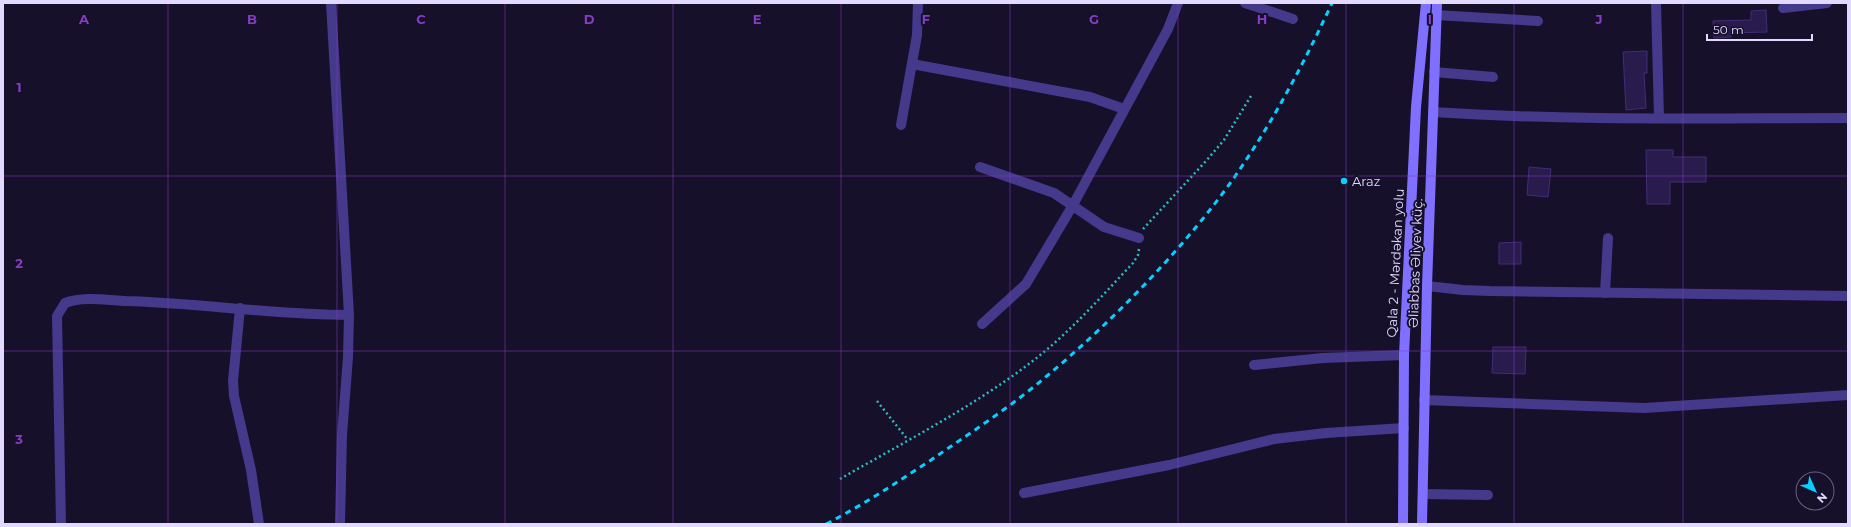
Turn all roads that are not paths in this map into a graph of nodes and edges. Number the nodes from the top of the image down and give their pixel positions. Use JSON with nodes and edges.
{"nodes":[{"id":1,"x":331,"y":3,"type":"edge"},
{"id":2,"x":918,"y":3,"type":"edge"},
{"id":3,"x":1178,"y":3,"type":"edge"},
{"id":4,"x":1245,"y":3,"type":"edge"},
{"id":5,"x":1426,"y":3,"type":"edge"},
{"id":6,"x":1437,"y":3,"type":"edge"},
{"id":7,"x":1656,"y":3,"type":"edge"},
{"id":8,"x":1827,"y":3,"type":"edge"},
{"id":9,"x":1783,"y":8,"type":"dead end"},
{"id":10,"x":1436,"y":15,"type":"junction"},
{"id":11,"x":1294,"y":19,"type":"dead end"},
{"id":12,"x":1538,"y":21,"type":"dead end"},
{"id":13,"x":912,"y":64,"type":"junction"},
{"id":14,"x":1434,"y":72,"type":"junction"},
{"id":15,"x":1493,"y":77,"type":"dead end"},
{"id":16,"x":1124,"y":109,"type":"junction"},
{"id":17,"x":1433,"y":112,"type":"junction"},
{"id":18,"x":1659,"y":118,"type":"junction"},
{"id":19,"x":1848,"y":118,"type":"edge"},
{"id":20,"x":901,"y":125,"type":"dead end"},
{"id":21,"x":980,"y":168,"type":"dead end"},
{"id":22,"x":1073,"y":205,"type":"junction"},
{"id":23,"x":1139,"y":238,"type":"road end"},
{"id":24,"x":1608,"y":238,"type":"dead end"},
{"id":25,"x":1427,"y":286,"type":"junction"},
{"id":26,"x":1605,"y":293,"type":"junction"},
{"id":27,"x":1848,"y":296,"type":"edge"},
{"id":28,"x":240,"y":308,"type":"junction"},
{"id":29,"x":349,"y":315,"type":"junction"},
{"id":30,"x":982,"y":324,"type":"dead end"},
{"id":31,"x":1404,"y":355,"type":"junction"},
{"id":32,"x":1254,"y":365,"type":"dead end"},
{"id":33,"x":1848,"y":395,"type":"edge"},
{"id":34,"x":1424,"y":400,"type":"junction"},
{"id":35,"x":1404,"y":428,"type":"junction"},
{"id":36,"x":1024,"y":493,"type":"dead end"},
{"id":37,"x":1423,"y":494,"type":"junction"},
{"id":38,"x":1488,"y":495,"type":"dead end"},
{"id":39,"x":61,"y":524,"type":"edge"},
{"id":40,"x":259,"y":524,"type":"edge"},
{"id":41,"x":340,"y":524,"type":"edge"},
{"id":42,"x":1403,"y":524,"type":"edge"},
{"id":43,"x":1422,"y":524,"type":"edge"}],
"edges":[{"from":1,"to":29,"type":"street"},
{"from":2,"to":13,"type":"street"},
{"from":3,"to":16,"type":"street"},
{"from":4,"to":11,"type":"street"},
{"from":5,"to":31,"type":"main road","name":"Qala 2 - Mərdəkan yolu"},
{"from":6,"to":10,"type":"main road","name":"Əliabbas Əliyev küç."},
{"from":7,"to":18,"type":"street"},
{"from":8,"to":9,"type":"street"},
{"from":10,"to":12,"type":"street"},
{"from":10,"to":14,"type":"main road","name":"Əliabbas Əliyev küç."},
{"from":13,"to":16,"type":"street"},
{"from":13,"to":20,"type":"street"},
{"from":14,"to":15,"type":"street"},
{"from":14,"to":17,"type":"main road","name":"Əliabbas Əliyev küç."},
{"from":16,"to":22,"type":"street"},
{"from":17,"to":18,"type":"street"},
{"from":17,"to":25,"type":"main road","name":"Əliabbas Əliyev küç."},
{"from":18,"to":19,"type":"street"},
{"from":21,"to":22,"type":"street"},
{"from":22,"to":23,"type":"street"},
{"from":22,"to":30,"type":"street"},
{"from":24,"to":26,"type":"street"},
{"from":25,"to":26,"type":"street"},
{"from":25,"to":34,"type":"main road","name":"Əliabbas Əliyev küç."},
{"from":26,"to":27,"type":"street"},
{"from":28,"to":29,"type":"street"},
{"from":28,"to":39,"type":"street"},
{"from":28,"to":40,"type":"street"},
{"from":29,"to":41,"type":"street"},
{"from":31,"to":32,"type":"street"},
{"from":31,"to":35,"type":"main road","name":"Qala 2 - Mərdəkan yolu"},
{"from":33,"to":34,"type":"street"},
{"from":34,"to":37,"type":"main road","name":"Əliabbas Əliyev küç."},
{"from":35,"to":36,"type":"street"},
{"from":35,"to":42,"type":"main road","name":"Qala 2 - Mərdəkan yolu"},
{"from":37,"to":38,"type":"street"},
{"from":37,"to":43,"type":"main road","name":"Əliabbas Əliyev küç."}]}
